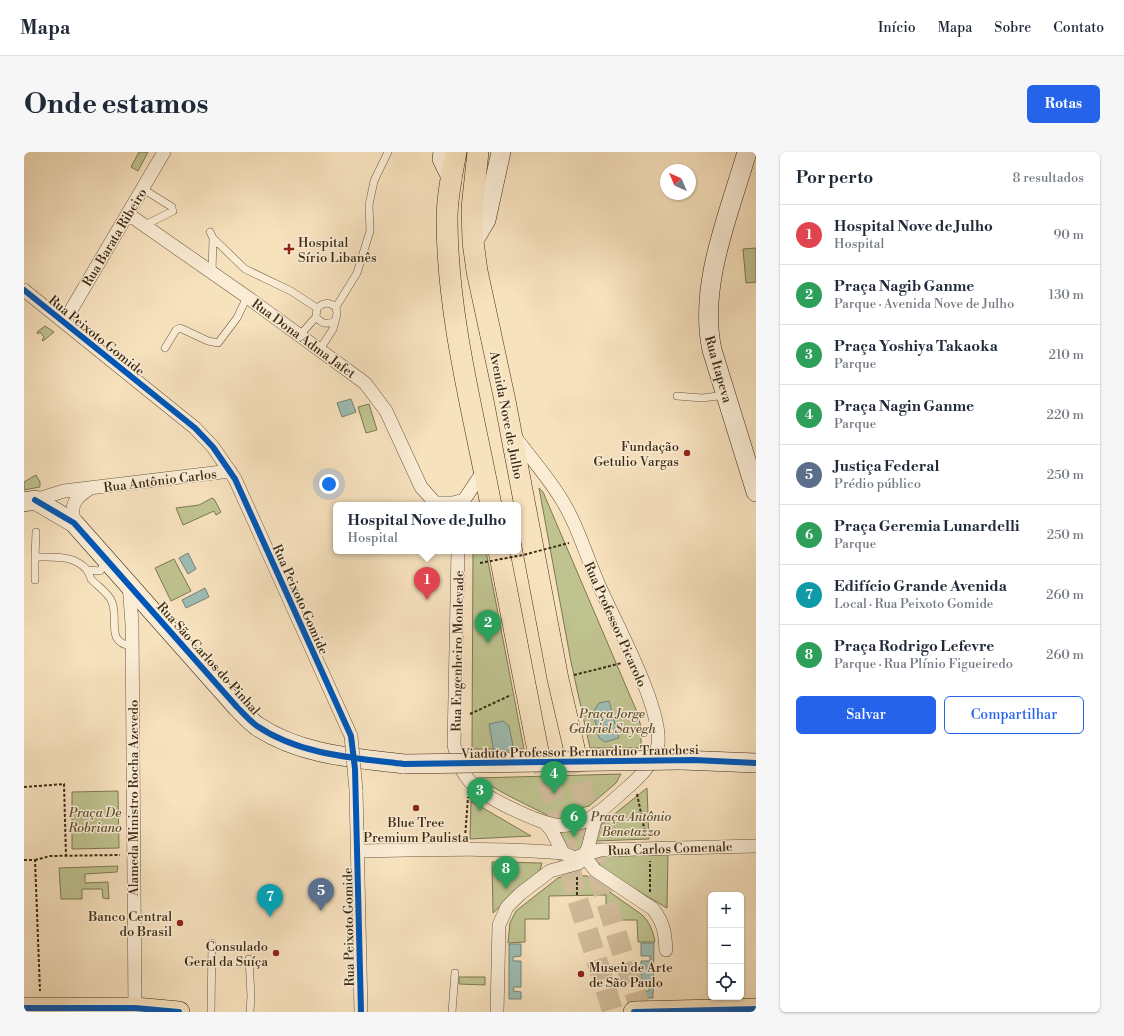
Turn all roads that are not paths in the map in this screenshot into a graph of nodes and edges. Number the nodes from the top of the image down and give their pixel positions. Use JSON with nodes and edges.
{"nodes":[{"id":1,"x":164,"y":152,"type":"edge"},
{"id":2,"x":388,"y":152,"type":"edge"},
{"id":3,"x":443,"y":152,"type":"edge"},
{"id":4,"x":456,"y":152,"type":"edge"},
{"id":5,"x":478,"y":152,"type":"edge"},
{"id":6,"x":501,"y":152,"type":"edge"},
{"id":7,"x":747,"y":152,"type":"edge"},
{"id":8,"x":452,"y":179,"type":"junction"},
{"id":9,"x":143,"y":189,"type":"junction"},
{"id":10,"x":128,"y":214,"type":"junction"},
{"id":11,"x":145,"y":225,"type":"junction"},
{"id":12,"x":473,"y":242,"type":"junction"},
{"id":13,"x":212,"y":273,"type":"junction"},
{"id":14,"x":24,"y":290,"type":"edge"},
{"id":15,"x":247,"y":296,"type":"junction"},
{"id":16,"x":336,"y":307,"type":"junction"},
{"id":17,"x":317,"y":308,"type":"junction"},
{"id":18,"x":316,"y":317,"type":"junction"},
{"id":19,"x":335,"y":321,"type":"junction"},
{"id":20,"x":64,"y":322,"type":"junction"},
{"id":21,"x":300,"y":335,"type":"junction"},
{"id":22,"x":165,"y":348,"type":"dead end"},
{"id":23,"x":320,"y":349,"type":"junction"},
{"id":24,"x":726,"y":395,"type":"junction"},
{"id":25,"x":678,"y":396,"type":"dead end"},
{"id":26,"x":510,"y":430,"type":"junction"},
{"id":27,"x":484,"y":470,"type":"junction"},
{"id":28,"x":230,"y":471,"type":"junction"},
{"id":29,"x":90,"y":489,"type":"junction"},
{"id":30,"x":756,"y":492,"type":"edge"},
{"id":31,"x":29,"y":501,"type":"edge"},
{"id":32,"x":434,"y":502,"type":"edge"},
{"id":33,"x":463,"y":502,"type":"edge"},
{"id":34,"x":489,"y":502,"type":"edge"},
{"id":35,"x":74,"y":523,"type":"junction"},
{"id":36,"x":36,"y":532,"type":"dead end"},
{"id":37,"x":458,"y":554,"type":"edge"},
{"id":38,"x":500,"y":554,"type":"edge"},
{"id":39,"x":35,"y":557,"type":"junction"},
{"id":40,"x":108,"y":561,"type":"junction"},
{"id":41,"x":88,"y":570,"type":"junction"},
{"id":42,"x":36,"y":580,"type":"dead end"},
{"id":43,"x":129,"y":584,"type":"junction"},
{"id":44,"x":132,"y":646,"type":"junction"},
{"id":45,"x":538,"y":751,"type":"tunnel mouth"},
{"id":46,"x":575,"y":752,"type":"tunnel mouth"},
{"id":47,"x":756,"y":762,"type":"edge"},
{"id":48,"x":404,"y":764,"type":"joint"},
{"id":49,"x":597,"y":813,"type":"junction"},
{"id":50,"x":545,"y":823,"type":"junction"},
{"id":51,"x":756,"y":846,"type":"edge"},
{"id":52,"x":358,"y":851,"type":"junction"},
{"id":53,"x":563,"y":853,"type":"junction"},
{"id":54,"x":584,"y":856,"type":"junction"},
{"id":55,"x":212,"y":943,"type":"dead end"},
{"id":56,"x":666,"y":950,"type":"dead end"},
{"id":57,"x":249,"y":959,"type":"dead end"},
{"id":58,"x":455,"y":973,"type":"dead end"},
{"id":59,"x":744,"y":1007,"type":"edge"},
{"id":60,"x":24,"y":1008,"type":"edge"},
{"id":61,"x":135,"y":1010,"type":"edge"},
{"id":62,"x":666,"y":1011,"type":"edge"},
{"id":63,"x":179,"y":1012,"type":"edge"},
{"id":64,"x":211,"y":1012,"type":"edge"},
{"id":65,"x":250,"y":1012,"type":"edge"},
{"id":66,"x":361,"y":1012,"type":"edge"},
{"id":67,"x":452,"y":1012,"type":"edge"},
{"id":68,"x":497,"y":1012,"type":"edge"},
{"id":69,"x":634,"y":1012,"type":"edge"}],
"edges":[{"from":1,"to":9,"type":"street","name":"Rua Barata Ribeiro"},
{"from":2,"to":16,"type":"lane"},
{"from":3,"to":8,"type":"street"},
{"from":4,"to":8,"type":"main road"},
{"from":5,"to":12,"type":"main road","name":"Avenida Nove de Julho"},
{"from":6,"to":12,"type":"street"},
{"from":7,"to":24,"type":"street","name":"Rua Itapeva"},
{"from":8,"to":27,"type":"main road"},
{"from":9,"to":10,"type":"street","name":"Rua Barata Ribeiro"},
{"from":9,"to":11,"type":"lane"},
{"from":10,"to":11,"type":"street","name":"Rua Dona Adma Jafet"},
{"from":10,"to":20,"type":"street","name":"Rua Barata Ribeiro"},
{"from":11,"to":13,"type":"street","name":"Rua Dona Adma Jafet"},
{"from":12,"to":26,"type":"main road","name":"Avenida Nove de Julho"},
{"from":13,"to":15,"type":"street","name":"Rua Dona Adma Jafet"},
{"from":13,"to":17,"type":"lane"},
{"from":14,"to":20,"type":"street","name":"Rua Peixoto Gomide"},
{"from":15,"to":21,"type":"street","name":"Rua Dona Adma Jafet"},
{"from":15,"to":22,"type":"lane"},
{"from":16,"to":17,"type":"lane"},
{"from":16,"to":19,"type":"lane"},
{"from":17,"to":18,"type":"lane"},
{"from":18,"to":19,"type":"lane"},
{"from":18,"to":21,"type":"lane"},
{"from":19,"to":23,"type":"lane"},
{"from":20,"to":28,"type":"street","name":"Rua Peixoto Gomide"},
{"from":21,"to":23,"type":"street","name":"Rua Dona Adma Jafet"},
{"from":23,"to":32,"type":"street","name":"Rua Dona Adma Jafet"},
{"from":24,"to":25,"type":"lane"},
{"from":24,"to":30,"type":"street","name":"Rua Itapeva"},
{"from":26,"to":46,"type":"main road","name":"Avenida Nove de Julho"},
{"from":26,"to":49,"type":"street","name":"Rua Professor Picarolo"},
{"from":27,"to":33,"type":"street"},
{"from":27,"to":34,"type":"main road"},
{"from":28,"to":29,"type":"street","name":"Rua Antônio Carlos"},
{"from":28,"to":52,"type":"street","name":"Rua Peixoto Gomide","bridge":true},
{"from":29,"to":31,"type":"street","name":"Rua Antônio Carlos"},
{"from":29,"to":35,"type":"street","name":"Rua Antônio Carlos"},
{"from":31,"to":35,"type":"street","name":"Rua São Carlos do Pinhal"},
{"from":35,"to":40,"type":"street","name":"Rua São Carlos do Pinhal"},
{"from":36,"to":39,"type":"lane"},
{"from":37,"to":50,"type":"street","name":"Rua Engenheiro Monlevade"},
{"from":38,"to":45,"type":"main road"},
{"from":39,"to":41,"type":"lane"},
{"from":39,"to":42,"type":"lane"},
{"from":40,"to":41,"type":"lane"},
{"from":40,"to":43,"type":"street","name":"Rua São Carlos do Pinhal"},
{"from":41,"to":44,"type":"lane"},
{"from":43,"to":44,"type":"street","name":"Alameda Ministro Rocha Azevedo"},
{"from":43,"to":48,"type":"street","name":"Rua São Carlos do Pinhal"},
{"from":44,"to":61,"type":"street","name":"Alameda Ministro Rocha Azevedo"},
{"from":47,"to":48,"type":"street","name":"Viaduto Professor Bernardino Tranchesi","bridge":true},
{"from":49,"to":50,"type":"street","name":"Rua Professor Picarolo"},
{"from":49,"to":54,"type":"street"},
{"from":50,"to":53,"type":"street"},
{"from":51,"to":54,"type":"street","name":"Rua Carlos Comenale"},
{"from":52,"to":53,"type":"street"},
{"from":52,"to":66,"type":"street","name":"Rua Peixoto Gomide"},
{"from":53,"to":54,"type":"street"},
{"from":54,"to":56,"type":"street"},
{"from":54,"to":68,"type":"street"},
{"from":55,"to":64,"type":"lane"},
{"from":57,"to":65,"type":"lane"},
{"from":58,"to":67,"type":"lane"},
{"from":59,"to":62,"type":"main road"},
{"from":60,"to":61,"type":"main road"},
{"from":61,"to":63,"type":"main road"},
{"from":62,"to":69,"type":"main road"}]}
